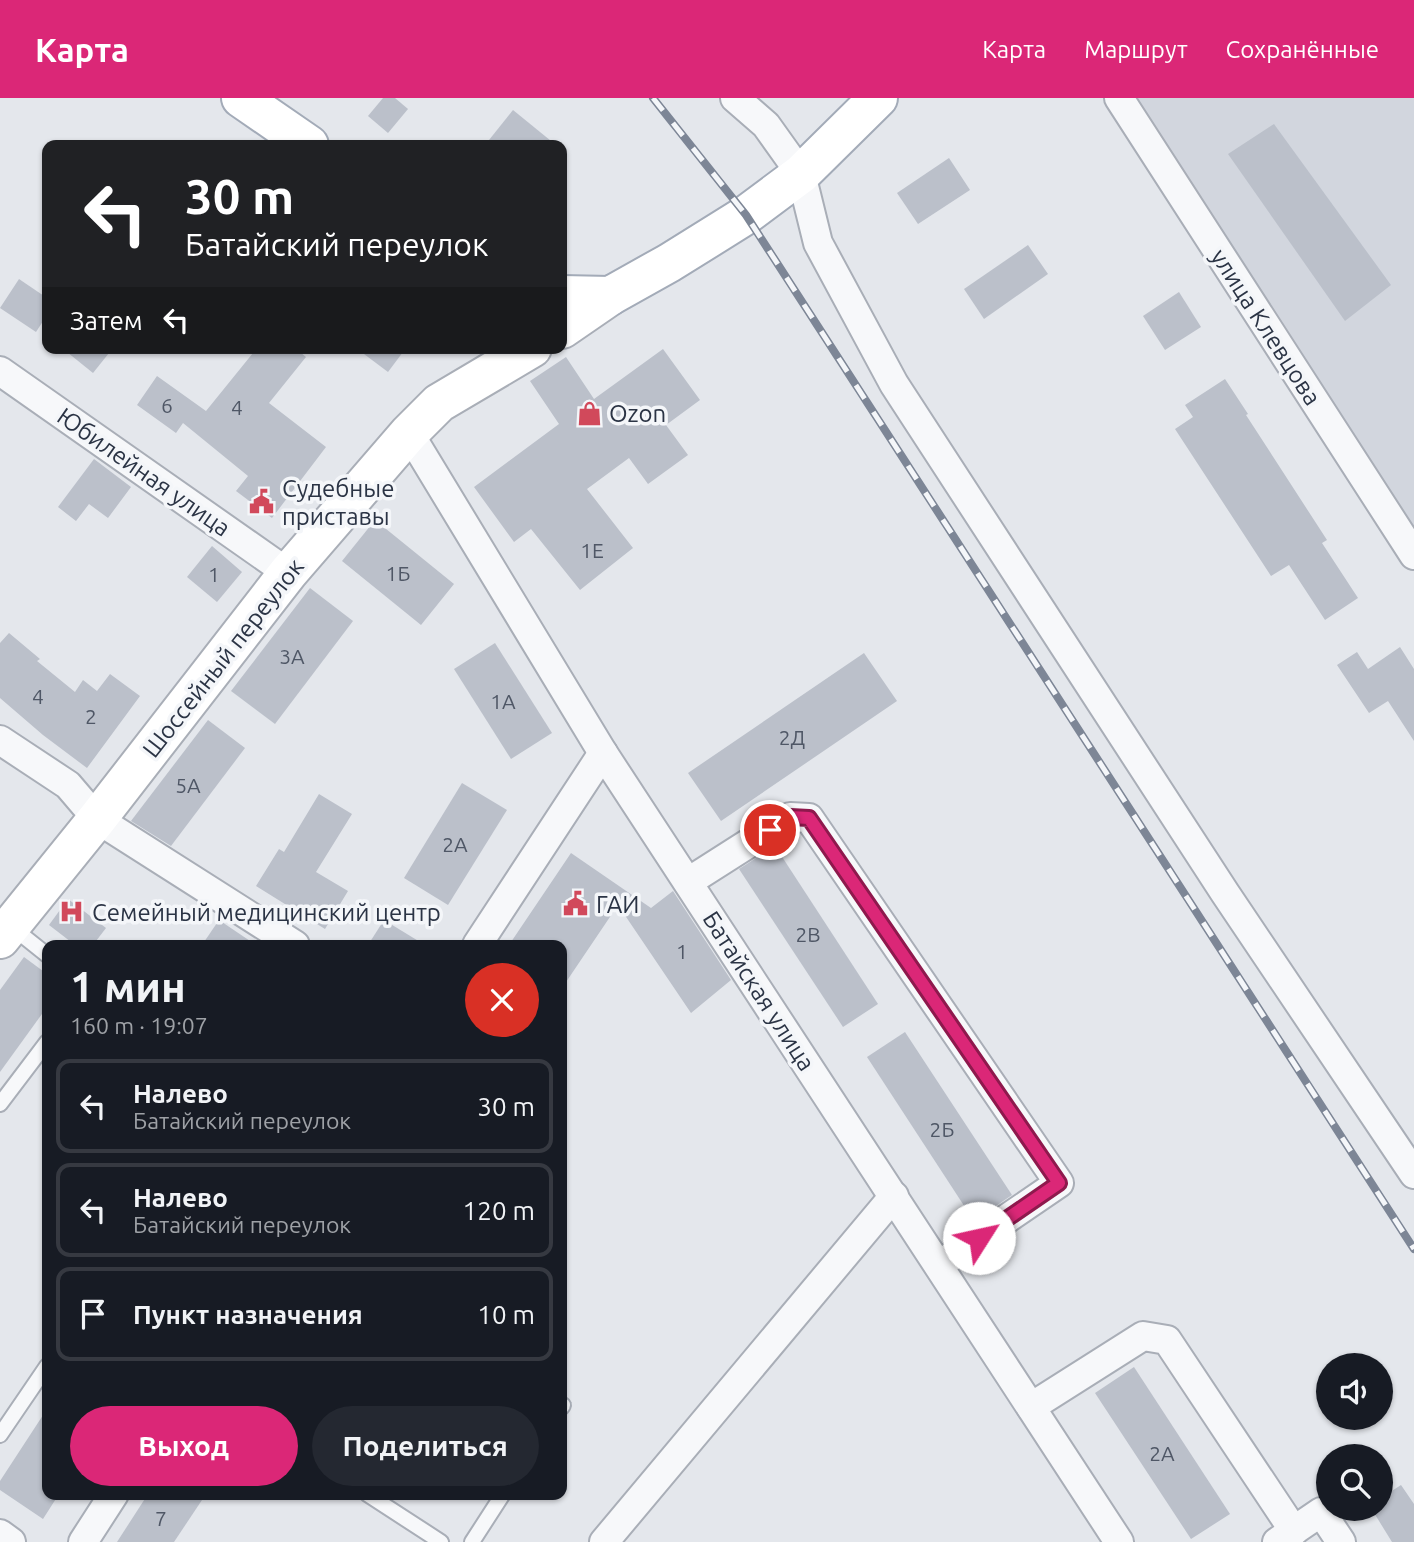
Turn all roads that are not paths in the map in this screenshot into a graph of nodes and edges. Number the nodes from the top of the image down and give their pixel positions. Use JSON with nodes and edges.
{"nodes":[{"id":1,"x":241,"y":98,"type":"edge"},
{"id":2,"x":735,"y":98,"type":"edge"},
{"id":3,"x":878,"y":98,"type":"edge"},
{"id":4,"x":1119,"y":98,"type":"edge"},
{"id":5,"x":302,"y":140,"type":"edge"},
{"id":6,"x":801,"y":174,"type":"junction"},
{"id":7,"x":567,"y":295,"type":"edge"},
{"id":8,"x":610,"y":296,"type":"junction"},
{"id":9,"x":567,"y":326,"type":"edge"},
{"id":10,"x":474,"y":354,"type":"edge"},
{"id":11,"x":523,"y":354,"type":"edge"},
{"id":12,"x":0,"y":371,"type":"edge"},
{"id":13,"x":439,"y":403,"type":"junction"},
{"id":14,"x":409,"y":433,"type":"junction"},
{"id":15,"x":1414,"y":555,"type":"edge"},
{"id":16,"x":288,"y":573,"type":"junction"},
{"id":17,"x":0,"y":740,"type":"edge"},
{"id":18,"x":603,"y":753,"type":"junction"},
{"id":19,"x":97,"y":819,"type":"junction"},
{"id":20,"x":688,"y":882,"type":"junction"},
{"id":21,"x":6,"y":933,"type":"edge"},
{"id":22,"x":287,"y":940,"type":"edge"},
{"id":23,"x":480,"y":940,"type":"edge"},
{"id":24,"x":42,"y":952,"type":"edge"},
{"id":25,"x":42,"y":1049,"type":"edge"},
{"id":26,"x":0,"y":1104,"type":"edge"},
{"id":27,"x":1414,"y":1174,"type":"edge"},
{"id":28,"x":894,"y":1196,"type":"junction"},
{"id":29,"x":939,"y":1265,"type":"junction"},
{"id":30,"x":42,"y":1373,"type":"edge"},
{"id":31,"x":1031,"y":1407,"type":"junction"},
{"id":32,"x":0,"y":1435,"type":"edge"},
{"id":33,"x":110,"y":1500,"type":"edge"},
{"id":34,"x":376,"y":1500,"type":"edge"},
{"id":35,"x":499,"y":1500,"type":"edge"},
{"id":36,"x":0,"y":1534,"type":"edge"},
{"id":37,"x":1285,"y":1536,"type":"edge"},
{"id":38,"x":11,"y":1542,"type":"edge"},
{"id":39,"x":83,"y":1542,"type":"edge"},
{"id":40,"x":441,"y":1542,"type":"edge"},
{"id":41,"x":472,"y":1542,"type":"edge"},
{"id":42,"x":604,"y":1542,"type":"edge"},
{"id":43,"x":1119,"y":1542,"type":"edge"},
{"id":44,"x":1341,"y":1542,"type":"edge"}],
"edges":[{"from":1,"to":5,"type":"main road"},
{"from":2,"to":6,"type":"street"},
{"from":3,"to":6,"type":"main road"},
{"from":4,"to":15,"type":"street","name":"улица Клевцова"},
{"from":6,"to":8,"type":"main road"},
{"from":6,"to":27,"type":"street"},
{"from":7,"to":8,"type":"main road"},
{"from":8,"to":9,"type":"main road"},
{"from":10,"to":13,"type":"main road"},
{"from":11,"to":13,"type":"main road","name":"Шоссейный переулок"},
{"from":12,"to":16,"type":"street","name":"Юбилейная улица"},
{"from":13,"to":14,"type":"main road","name":"Шоссейный переулок"},
{"from":14,"to":16,"type":"main road","name":"Шоссейный переулок"},
{"from":14,"to":18,"type":"street","name":"Батайская улица"},
{"from":16,"to":19,"type":"main road","name":"Шоссейный переулок"},
{"from":17,"to":19,"type":"street"},
{"from":18,"to":20,"type":"street","name":"Батайская улица"},
{"from":18,"to":23,"type":"street"},
{"from":19,"to":21,"type":"main road","name":"Шоссейный переулок"},
{"from":19,"to":22,"type":"street"},
{"from":20,"to":28,"type":"street","name":"Батайская улица"},
{"from":20,"to":29,"type":"street"},
{"from":21,"to":24,"type":"lane"},
{"from":25,"to":26,"type":"lane"},
{"from":28,"to":29,"type":"street","name":"Батайская улица"},
{"from":28,"to":42,"type":"street"},
{"from":29,"to":31,"type":"street","name":"Батайская улица"},
{"from":30,"to":32,"type":"lane"},
{"from":31,"to":37,"type":"street"},
{"from":31,"to":43,"type":"street","name":"Батайская улица"},
{"from":33,"to":39,"type":"street"},
{"from":34,"to":40,"type":"lane"},
{"from":35,"to":41,"type":"lane"},
{"from":36,"to":38,"type":"street"},
{"from":37,"to":44,"type":"street"}]}
